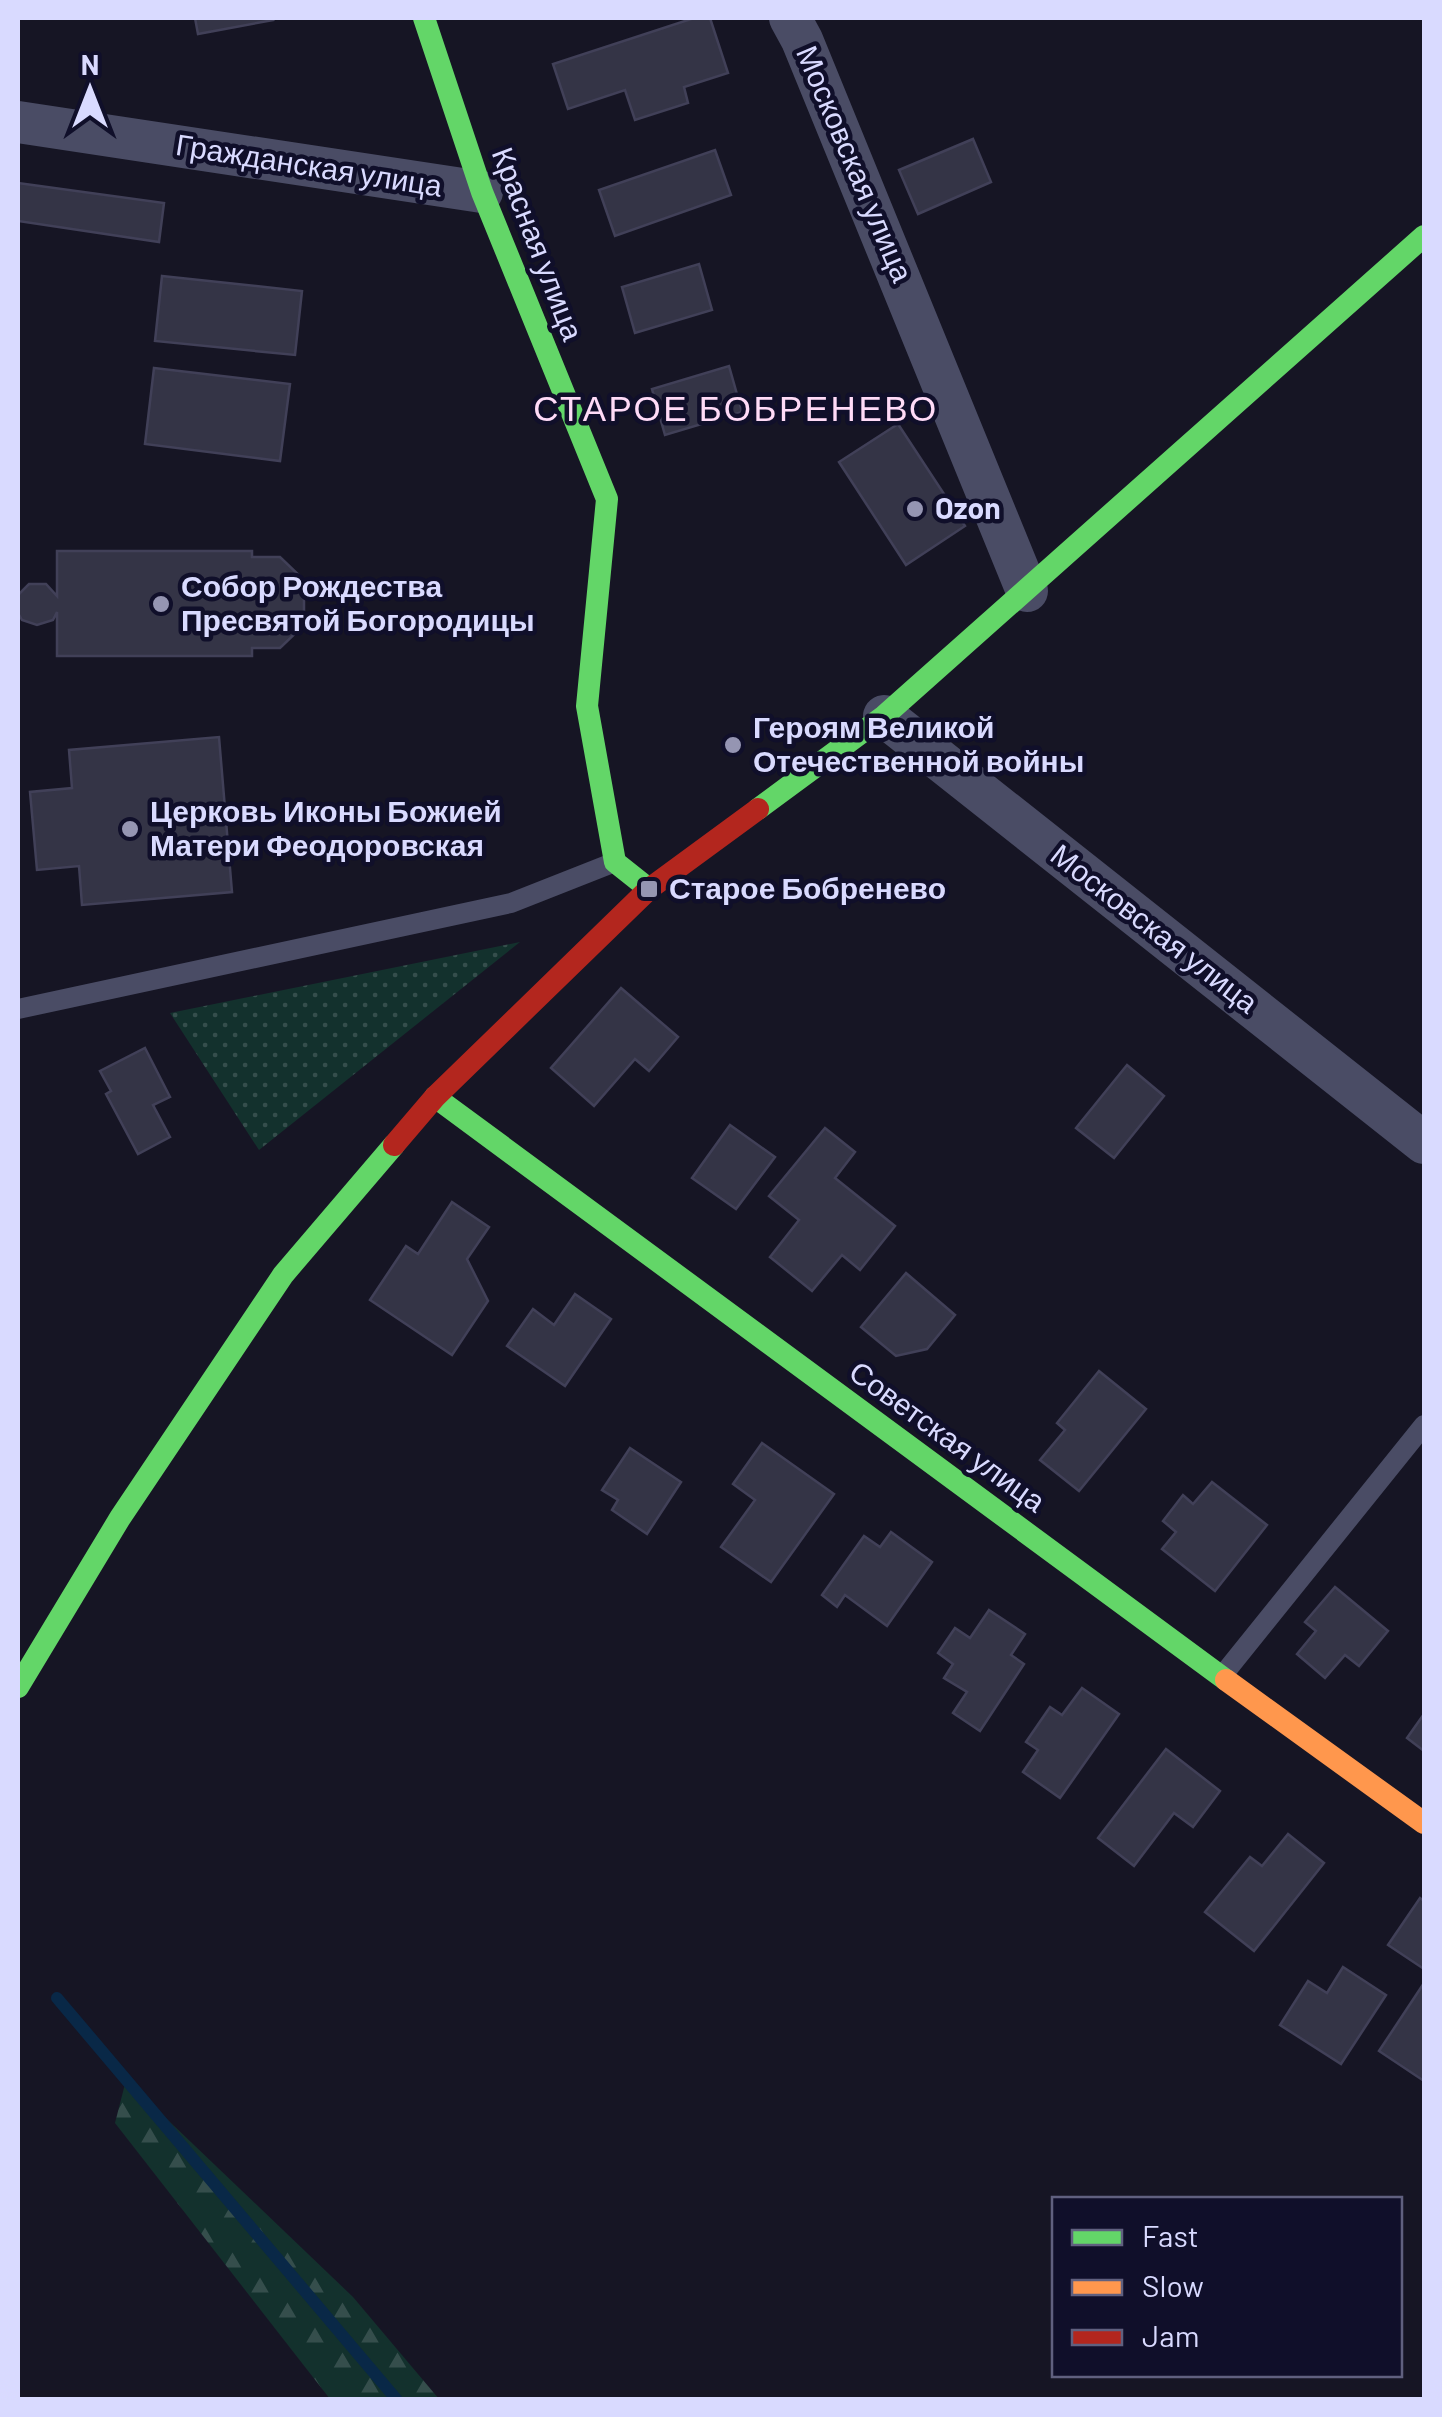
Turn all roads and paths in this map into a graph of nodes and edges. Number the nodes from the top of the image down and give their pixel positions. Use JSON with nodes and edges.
{"nodes":[{"id":1,"x":424,"y":18,"type":"edge"},
{"id":2,"x":790,"y":18,"type":"edge"},
{"id":3,"x":18,"y":122,"type":"edge"},
{"id":4,"x":482,"y":192,"type":"junction"},
{"id":5,"x":1424,"y":236,"type":"edge"},
{"id":6,"x":1028,"y":590,"type":"junction"},
{"id":7,"x":884,"y":716,"type":"junction"},
{"id":8,"x":615,"y":862,"type":"junction"},
{"id":9,"x":649,"y":889,"type":"junction"},
{"id":10,"x":18,"y":1009,"type":"edge"},
{"id":11,"x":435,"y":1096,"type":"junction"},
{"id":12,"x":1424,"y":1142,"type":"edge"},
{"id":13,"x":1424,"y":1424,"type":"edge"},
{"id":14,"x":1221,"y":1677,"type":"junction"},
{"id":15,"x":18,"y":1687,"type":"edge"},
{"id":16,"x":1424,"y":1823,"type":"edge"}],
"edges":[{"from":1,"to":4,"type":"street","name":"Красная улица"},
{"from":2,"to":6,"type":"street","name":"Московская улица"},
{"from":3,"to":4,"type":"street","name":"Гражданская улица"},
{"from":4,"to":8,"type":"street","name":"Красная улица"},
{"from":5,"to":6,"type":"street"},
{"from":6,"to":7,"type":"street"},
{"from":7,"to":9,"type":"street"},
{"from":7,"to":12,"type":"street","name":"Московская улица"},
{"from":8,"to":9,"type":"street"},
{"from":8,"to":10,"type":"lane"},
{"from":9,"to":11,"type":"street"},
{"from":11,"to":14,"type":"street","name":"Советская улица"},
{"from":11,"to":15,"type":"street"},
{"from":13,"to":14,"type":"lane"},
{"from":14,"to":16,"type":"street","name":"Советская улица"}]}
